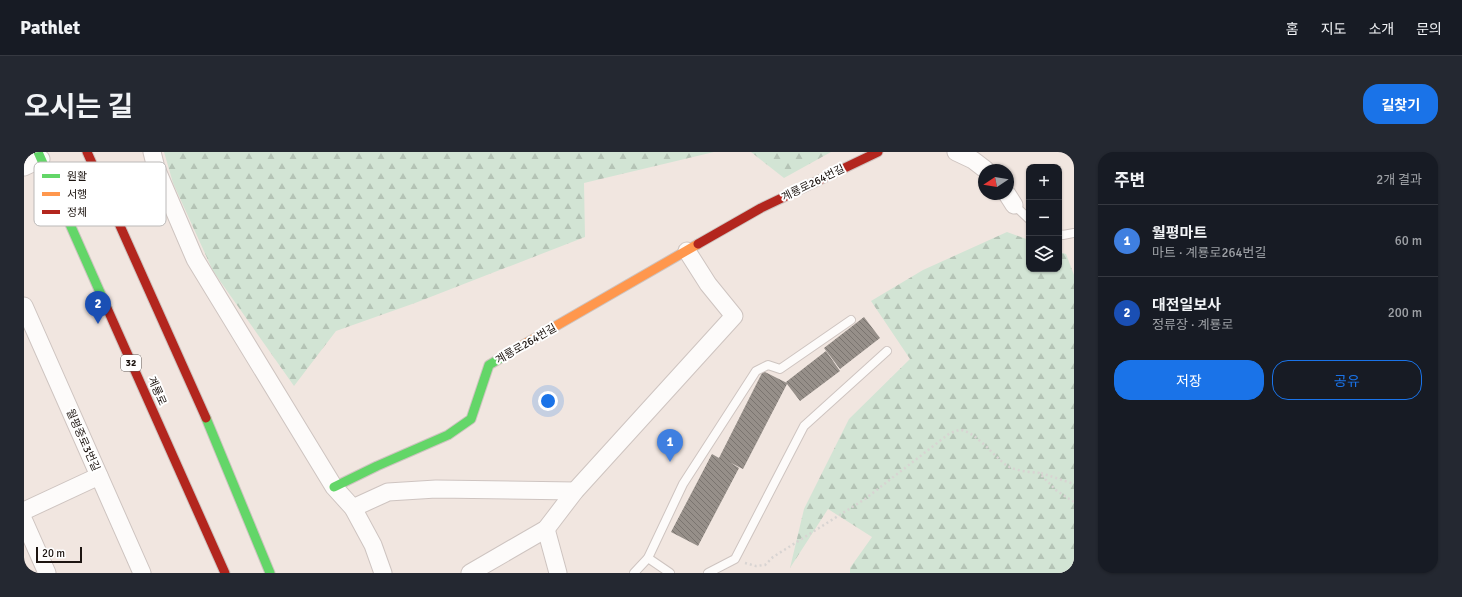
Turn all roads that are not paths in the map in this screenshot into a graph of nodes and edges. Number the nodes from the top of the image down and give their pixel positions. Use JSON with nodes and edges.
{"nodes":[{"id":1,"x":87,"y":152,"type":"edge"},
{"id":2,"x":152,"y":152,"type":"edge"},
{"id":3,"x":878,"y":152,"type":"edge"},
{"id":4,"x":956,"y":152,"type":"edge"},
{"id":5,"x":39,"y":156,"type":"edge"},
{"id":6,"x":91,"y":162,"type":"edge"},
{"id":7,"x":154,"y":162,"type":"edge"},
{"id":8,"x":978,"y":164,"type":"edge"},
{"id":9,"x":24,"y":167,"type":"edge"},
{"id":10,"x":166,"y":191,"type":"edge"},
{"id":11,"x":1012,"y":200,"type":"edge"},
{"id":12,"x":1026,"y":216,"type":"edge"},
{"id":13,"x":70,"y":226,"type":"edge"},
{"id":14,"x":120,"y":226,"type":"edge"},
{"id":15,"x":1074,"y":233,"type":"edge"},
{"id":16,"x":1062,"y":235,"type":"edge"},
{"id":17,"x":687,"y":251,"type":"junction"},
{"id":18,"x":24,"y":306,"type":"edge"},
{"id":19,"x":851,"y":320,"type":"dead end"},
{"id":20,"x":886,"y":350,"type":"dead end"},
{"id":21,"x":99,"y":476,"type":"junction"},
{"id":22,"x":334,"y":487,"type":"junction"},
{"id":23,"x":575,"y":491,"type":"junction"},
{"id":24,"x":353,"y":508,"type":"junction"},
{"id":25,"x":24,"y":511,"type":"edge"},
{"id":26,"x":24,"y":521,"type":"edge"},
{"id":27,"x":546,"y":529,"type":"junction"},
{"id":28,"x":648,"y":558,"type":"junction"},
{"id":29,"x":47,"y":573,"type":"edge"},
{"id":30,"x":142,"y":573,"type":"edge"},
{"id":31,"x":225,"y":573,"type":"edge"},
{"id":32,"x":270,"y":573,"type":"edge"},
{"id":33,"x":383,"y":573,"type":"edge"},
{"id":34,"x":470,"y":573,"type":"edge"},
{"id":35,"x":558,"y":573,"type":"edge"},
{"id":36,"x":634,"y":573,"type":"edge"},
{"id":37,"x":670,"y":573,"type":"edge"},
{"id":38,"x":708,"y":573,"type":"edge"}],
"edges":[{"from":1,"to":6,"type":"main road"},
{"from":2,"to":7,"type":"street"},
{"from":3,"to":17,"type":"main road","name":"계룡로264번길"},
{"from":4,"to":8,"type":"street"},
{"from":5,"to":9,"type":"street"},
{"from":10,"to":22,"type":"street"},
{"from":11,"to":12,"type":"lane"},
{"from":13,"to":31,"type":"main road","name":"계룡로","number":"32"},
{"from":14,"to":32,"type":"main road"},
{"from":15,"to":16,"type":"lane"},
{"from":17,"to":22,"type":"main road","name":"계룡로264번길"},
{"from":17,"to":23,"type":"street"},
{"from":18,"to":21,"type":"street","name":"월평중로3번길"},
{"from":19,"to":28,"type":"lane"},
{"from":20,"to":38,"type":"lane"},
{"from":21,"to":25,"type":"street"},
{"from":21,"to":30,"type":"street","name":"월평중로3번길"},
{"from":22,"to":24,"type":"street"},
{"from":23,"to":24,"type":"street"},
{"from":23,"to":27,"type":"street"},
{"from":24,"to":33,"type":"street"},
{"from":26,"to":29,"type":"street"},
{"from":27,"to":34,"type":"street"},
{"from":27,"to":35,"type":"street"},
{"from":28,"to":36,"type":"lane"},
{"from":28,"to":37,"type":"lane"}]}
